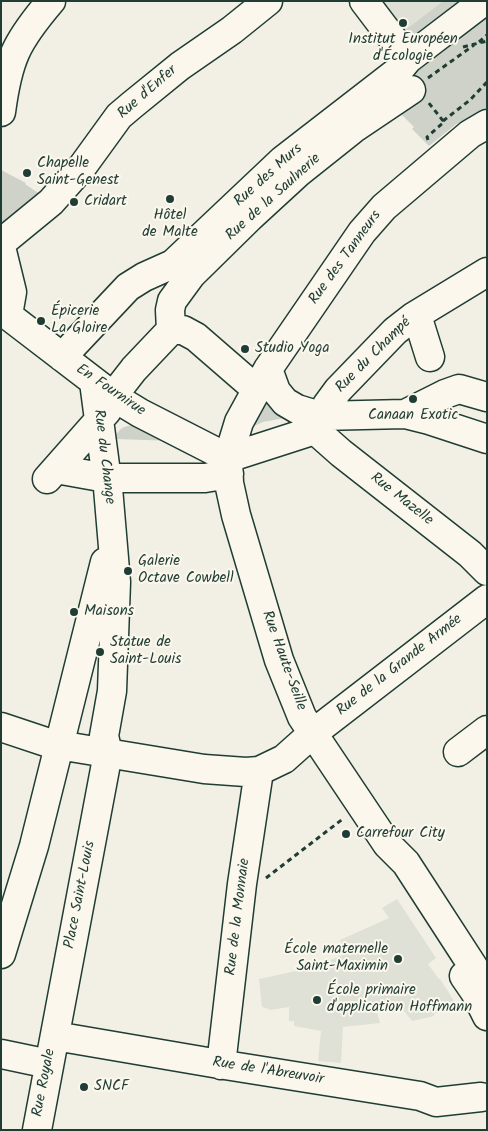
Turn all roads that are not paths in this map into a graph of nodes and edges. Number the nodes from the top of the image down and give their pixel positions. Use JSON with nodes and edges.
{"nodes":[{"id":1,"x":51,"y":1,"type":"edge"},
{"id":2,"x":268,"y":1,"type":"edge"},
{"id":3,"x":364,"y":1,"type":"edge"},
{"id":4,"x":484,"y":1,"type":"edge"},
{"id":5,"x":408,"y":59,"type":"junction"},
{"id":6,"x":414,"y":89,"type":"road end"},
{"id":7,"x":1,"y":109,"type":"edge"},
{"id":8,"x":487,"y":124,"type":"edge"},
{"id":9,"x":1,"y":243,"type":"edge"},
{"id":10,"x":1,"y":247,"type":"edge"},
{"id":11,"x":487,"y":272,"type":"edge"},
{"id":12,"x":5,"y":312,"type":"edge"},
{"id":13,"x":413,"y":317,"type":"junction"},
{"id":14,"x":171,"y":330,"type":"junction"},
{"id":15,"x":62,"y":357,"type":"junction"},
{"id":16,"x":430,"y":357,"type":"dead end"},
{"id":17,"x":262,"y":379,"type":"junction"},
{"id":18,"x":108,"y":392,"type":"junction"},
{"id":19,"x":487,"y":397,"type":"edge"},
{"id":20,"x":404,"y":414,"type":"junction"},
{"id":21,"x":99,"y":420,"type":"junction"},
{"id":22,"x":318,"y":423,"type":"junction"},
{"id":23,"x":487,"y":439,"type":"edge"},
{"id":24,"x":229,"y":466,"type":"junction"},
{"id":25,"x":106,"y":478,"type":"junction"},
{"id":26,"x":487,"y":572,"type":"edge"},
{"id":27,"x":108,"y":581,"type":"junction"},
{"id":28,"x":487,"y":599,"type":"edge"},
{"id":29,"x":1,"y":727,"type":"edge"},
{"id":30,"x":487,"y":730,"type":"edge"},
{"id":31,"x":312,"y":734,"type":"junction"},
{"id":32,"x":56,"y":745,"type":"junction"},
{"id":33,"x":458,"y":752,"type":"dead end"},
{"id":34,"x":108,"y":753,"type":"junction"},
{"id":35,"x":259,"y":771,"type":"junction"},
{"id":36,"x":387,"y":844,"type":"junction"},
{"id":37,"x":1,"y":954,"type":"edge"},
{"id":38,"x":487,"y":988,"type":"edge"},
{"id":39,"x":487,"y":1016,"type":"edge"},
{"id":40,"x":57,"y":1025,"type":"junction"},
{"id":41,"x":1,"y":1054,"type":"edge"},
{"id":42,"x":49,"y":1064,"type":"junction"},
{"id":43,"x":221,"y":1065,"type":"junction"},
{"id":44,"x":479,"y":1105,"type":"edge"},
{"id":45,"x":37,"y":1130,"type":"edge"}],
"edges":[{"from":1,"to":7,"type":"street"},
{"from":2,"to":9,"type":"street","name":"Rue d'Enfer"},
{"from":3,"to":5,"type":"street"},
{"from":4,"to":5,"type":"street","name":"Rue des Murs"},
{"from":5,"to":15,"type":"street","name":"Rue des Murs"},
{"from":6,"to":14,"type":"street","name":"Rue de la Saulnerie"},
{"from":8,"to":17,"type":"street","name":"Rue des Tanneurs"},
{"from":10,"to":12,"type":"street"},
{"from":11,"to":13,"type":"street","name":"Rue du Champé"},
{"from":12,"to":15,"type":"street","name":"En Fournirue"},
{"from":13,"to":16,"type":"street"},
{"from":13,"to":22,"type":"street","name":"Rue du Champé"},
{"from":14,"to":17,"type":"street"},
{"from":14,"to":18,"type":"street"},
{"from":15,"to":18,"type":"street","name":"En Fournirue"},
{"from":17,"to":22,"type":"street"},
{"from":17,"to":24,"type":"street","name":"Rue des Tanneurs"},
{"from":18,"to":21,"type":"street"},
{"from":18,"to":24,"type":"street","name":"En Fournirue"},
{"from":19,"to":20,"type":"street"},
{"from":20,"to":22,"type":"street"},
{"from":20,"to":23,"type":"street"},
{"from":21,"to":25,"type":"street","name":"Rue du Change"},
{"from":21,"to":25,"type":"street"},
{"from":22,"to":24,"type":"street"},
{"from":22,"to":26,"type":"street","name":"Rue Mazelle"},
{"from":24,"to":25,"type":"street"},
{"from":24,"to":31,"type":"street","name":"Rue Haute-Seille"},
{"from":25,"to":27,"type":"street","name":"Rue du Change"},
{"from":27,"to":32,"type":"street"},
{"from":27,"to":34,"type":"street","name":"Place Saint-Louis"},
{"from":28,"to":31,"type":"street","name":"Rue de la Grande Armée"},
{"from":29,"to":32,"type":"street"},
{"from":30,"to":33,"type":"street"},
{"from":31,"to":35,"type":"street","name":"Rue de la Grande Armée"},
{"from":31,"to":36,"type":"street","name":"Rue Haute-Seille"},
{"from":32,"to":34,"type":"street"},
{"from":32,"to":37,"type":"street"},
{"from":34,"to":35,"type":"street"},
{"from":34,"to":40,"type":"street","name":"Place Saint-Louis"},
{"from":35,"to":43,"type":"street","name":"Rue de la Monnaie"},
{"from":36,"to":38,"type":"street","name":"Rue Haute-Seille"},
{"from":36,"to":39,"type":"street","name":"Rue Haute-Seille"},
{"from":40,"to":42,"type":"street","name":"Rue Royale"},
{"from":40,"to":43,"type":"street","name":"Rue de l'Abreuvoir"},
{"from":41,"to":42,"type":"street"},
{"from":42,"to":45,"type":"street","name":"Rue Royale"},
{"from":43,"to":44,"type":"street","name":"Rue de l'Abreuvoir"}]}
